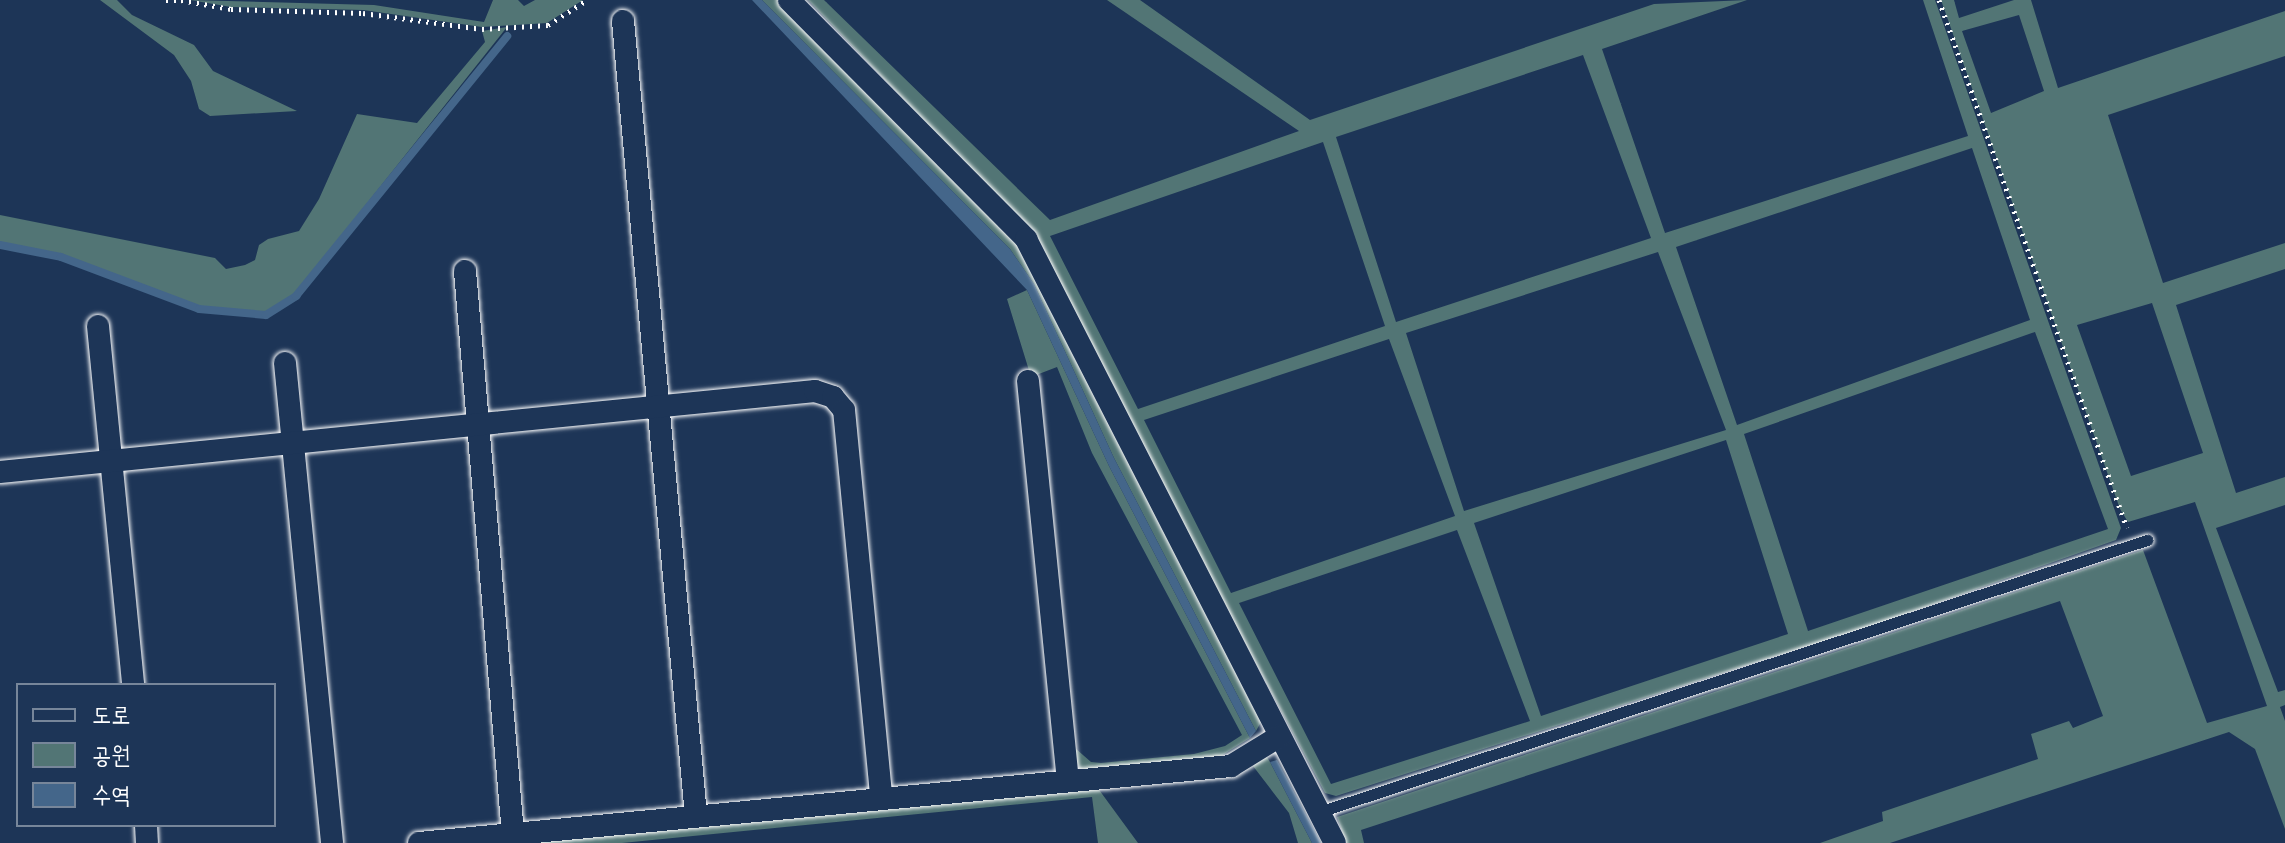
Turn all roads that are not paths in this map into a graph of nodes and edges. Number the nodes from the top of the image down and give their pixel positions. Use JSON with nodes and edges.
{"nodes":[{"id":1,"x":789,"y":0,"type":"edge"},
{"id":2,"x":623,"y":21,"type":"dead end"},
{"id":3,"x":465,"y":271,"type":"dead end"},
{"id":4,"x":98,"y":326,"type":"dead end"},
{"id":5,"x":285,"y":363,"type":"dead end"},
{"id":6,"x":1028,"y":381,"type":"dead end"},
{"id":7,"x":659,"y":407,"type":"junction"},
{"id":8,"x":477,"y":424,"type":"junction"},
{"id":9,"x":290,"y":441,"type":"junction"},
{"id":10,"x":113,"y":462,"type":"junction"},
{"id":11,"x":0,"y":472,"type":"edge"},
{"id":12,"x":2141,"y":541,"type":"road end"},
{"id":13,"x":133,"y":683,"type":"edge"},
{"id":14,"x":1280,"y":736,"type":"junction"},
{"id":15,"x":1068,"y":781,"type":"junction"},
{"id":16,"x":881,"y":796,"type":"junction"},
{"id":17,"x":1319,"y":812,"type":"junction"},
{"id":18,"x":696,"y":815,"type":"junction"},
{"id":19,"x":513,"y":834,"type":"junction"},
{"id":20,"x":332,"y":843,"type":"edge"},
{"id":21,"x":419,"y":843,"type":"edge"},
{"id":22,"x":1335,"y":843,"type":"edge"}],
"edges":[{"from":1,"to":14,"type":"street"},
{"from":2,"to":7,"type":"street"},
{"from":3,"to":8,"type":"street"},
{"from":4,"to":10,"type":"street"},
{"from":5,"to":9,"type":"street"},
{"from":6,"to":15,"type":"street"},
{"from":7,"to":8,"type":"street"},
{"from":7,"to":16,"type":"street"},
{"from":7,"to":18,"type":"street"},
{"from":8,"to":9,"type":"street"},
{"from":8,"to":19,"type":"street"},
{"from":9,"to":10,"type":"street"},
{"from":9,"to":20,"type":"street"},
{"from":10,"to":11,"type":"street"},
{"from":10,"to":13,"type":"street"},
{"from":12,"to":17,"type":"lane"},
{"from":14,"to":15,"type":"street"},
{"from":14,"to":17,"type":"street"},
{"from":15,"to":16,"type":"street"},
{"from":16,"to":18,"type":"street"},
{"from":17,"to":22,"type":"street"},
{"from":18,"to":19,"type":"street"},
{"from":19,"to":21,"type":"street"}]}
